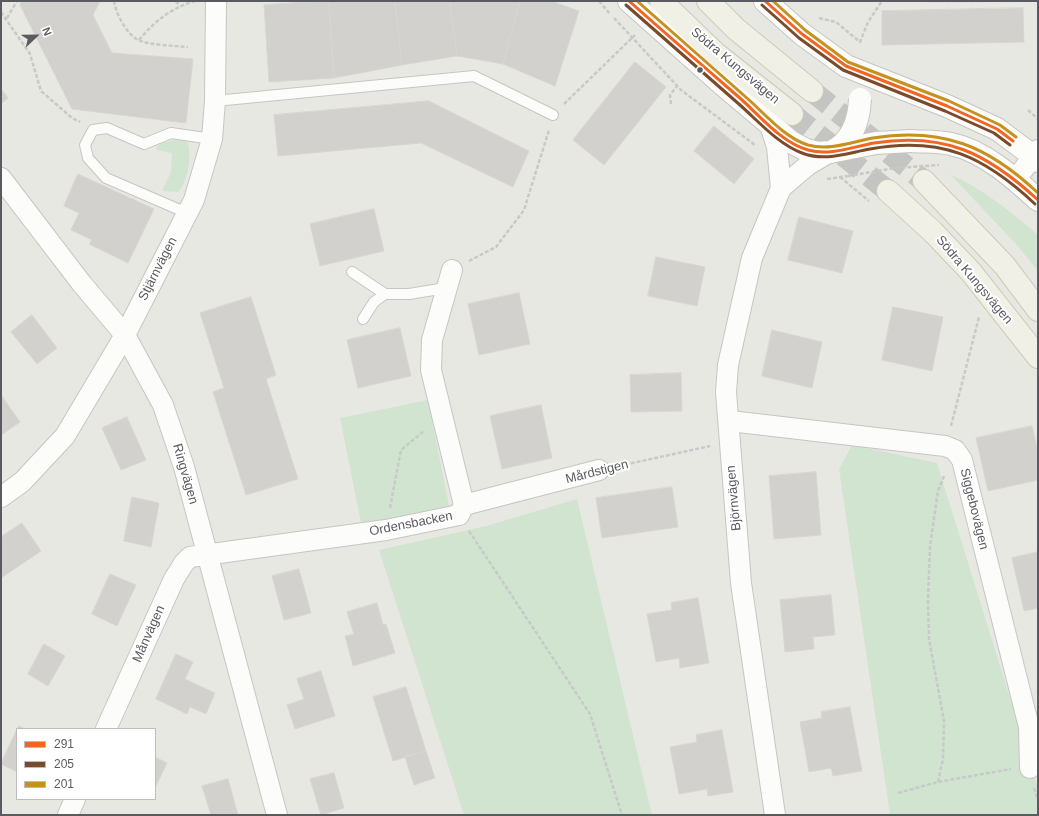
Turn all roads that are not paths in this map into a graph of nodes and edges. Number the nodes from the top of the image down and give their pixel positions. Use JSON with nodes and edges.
{"nodes":[{"id":1,"x":216,"y":1,"type":"edge"},
{"id":2,"x":629,"y":1,"type":"edge"},
{"id":3,"x":662,"y":1,"type":"edge"},
{"id":4,"x":708,"y":1,"type":"edge"},
{"id":5,"x":765,"y":1,"type":"edge"},
{"id":6,"x":846,"y":66,"type":"junction"},
{"id":7,"x":812,"y":91,"type":"tunnel mouth"},
{"id":8,"x":215,"y":100,"type":"junction"},
{"id":9,"x":792,"y":114,"type":"tunnel mouth"},
{"id":10,"x":553,"y":115,"type":"road end"},
{"id":11,"x":770,"y":125,"type":"junction"},
{"id":12,"x":212,"y":139,"type":"junction"},
{"id":13,"x":824,"y":154,"type":"junction"},
{"id":14,"x":1036,"y":156,"type":"edge"},
{"id":15,"x":1,"y":178,"type":"edge"},
{"id":16,"x":1016,"y":179,"type":"junction"},
{"id":17,"x":924,"y":181,"type":"tunnel mouth"},
{"id":18,"x":781,"y":188,"type":"junction"},
{"id":19,"x":888,"y":191,"type":"tunnel mouth"},
{"id":20,"x":1038,"y":200,"type":"edge"},
{"id":21,"x":186,"y":213,"type":"junction"},
{"id":22,"x":352,"y":272,"type":"dead end"},
{"id":23,"x":449,"y":279,"type":"joint"},
{"id":24,"x":385,"y":294,"type":"junction"},
{"id":25,"x":1038,"y":310,"type":"edge"},
{"id":26,"x":363,"y":319,"type":"dead end"},
{"id":27,"x":125,"y":335,"type":"junction"},
{"id":28,"x":1038,"y":357,"type":"edge"},
{"id":29,"x":730,"y":421,"type":"junction"},
{"id":30,"x":599,"y":470,"type":"road end"},
{"id":31,"x":1,"y":497,"type":"edge"},
{"id":32,"x":462,"y":510,"type":"junction"},
{"id":33,"x":207,"y":554,"type":"junction"},
{"id":34,"x":106,"y":728,"type":"edge"},
{"id":35,"x":1030,"y":768,"type":"road end"},
{"id":36,"x":75,"y":800,"type":"edge"},
{"id":37,"x":68,"y":815,"type":"edge"},
{"id":38,"x":277,"y":815,"type":"edge"},
{"id":39,"x":775,"y":815,"type":"edge"}],
"edges":[{"from":1,"to":8,"type":"street","name":"Stjärnvägen"},
{"from":2,"to":11,"type":"street"},
{"from":3,"to":9,"type":"main road","name":"Södra Kungsvägen"},
{"from":4,"to":7,"type":"main road"},
{"from":5,"to":6,"type":"street"},
{"from":6,"to":13,"type":"street","bridge":true},
{"from":6,"to":14,"type":"street"},
{"from":8,"to":10,"type":"lane"},
{"from":8,"to":12,"type":"street","name":"Stjärnvägen"},
{"from":11,"to":13,"type":"street"},
{"from":11,"to":18,"type":"street","name":"Björnvägen"},
{"from":12,"to":21,"type":"street","name":"Stjärnvägen"},
{"from":12,"to":21,"type":"lane"},
{"from":13,"to":16,"type":"street","bridge":true},
{"from":13,"to":18,"type":"street","name":"Björnvägen"},
{"from":14,"to":16,"type":"street"},
{"from":15,"to":27,"type":"street","name":"Ringvägen"},
{"from":16,"to":20,"type":"street"},
{"from":17,"to":25,"type":"main road"},
{"from":18,"to":29,"type":"street","name":"Björnvägen"},
{"from":19,"to":28,"type":"main road","name":"Södra Kungsvägen"},
{"from":21,"to":27,"type":"street","name":"Stjärnvägen"},
{"from":22,"to":24,"type":"lane"},
{"from":23,"to":24,"type":"lane"},
{"from":23,"to":32,"type":"street","name":"Ordensbacken"},
{"from":24,"to":26,"type":"lane"},
{"from":27,"to":31,"type":"street","name":"Stjärnvägen"},
{"from":27,"to":33,"type":"street","name":"Ringvägen"},
{"from":29,"to":35,"type":"street","name":"Siggebovägen"},
{"from":29,"to":39,"type":"street","name":"Björnvägen"},
{"from":30,"to":32,"type":"street","name":"Mårdstigen"},
{"from":32,"to":33,"type":"street","name":"Ordensbacken"},
{"from":33,"to":34,"type":"street","name":"Månvägen"},
{"from":33,"to":38,"type":"street","name":"Ringvägen"},
{"from":36,"to":37,"type":"street"}]}
